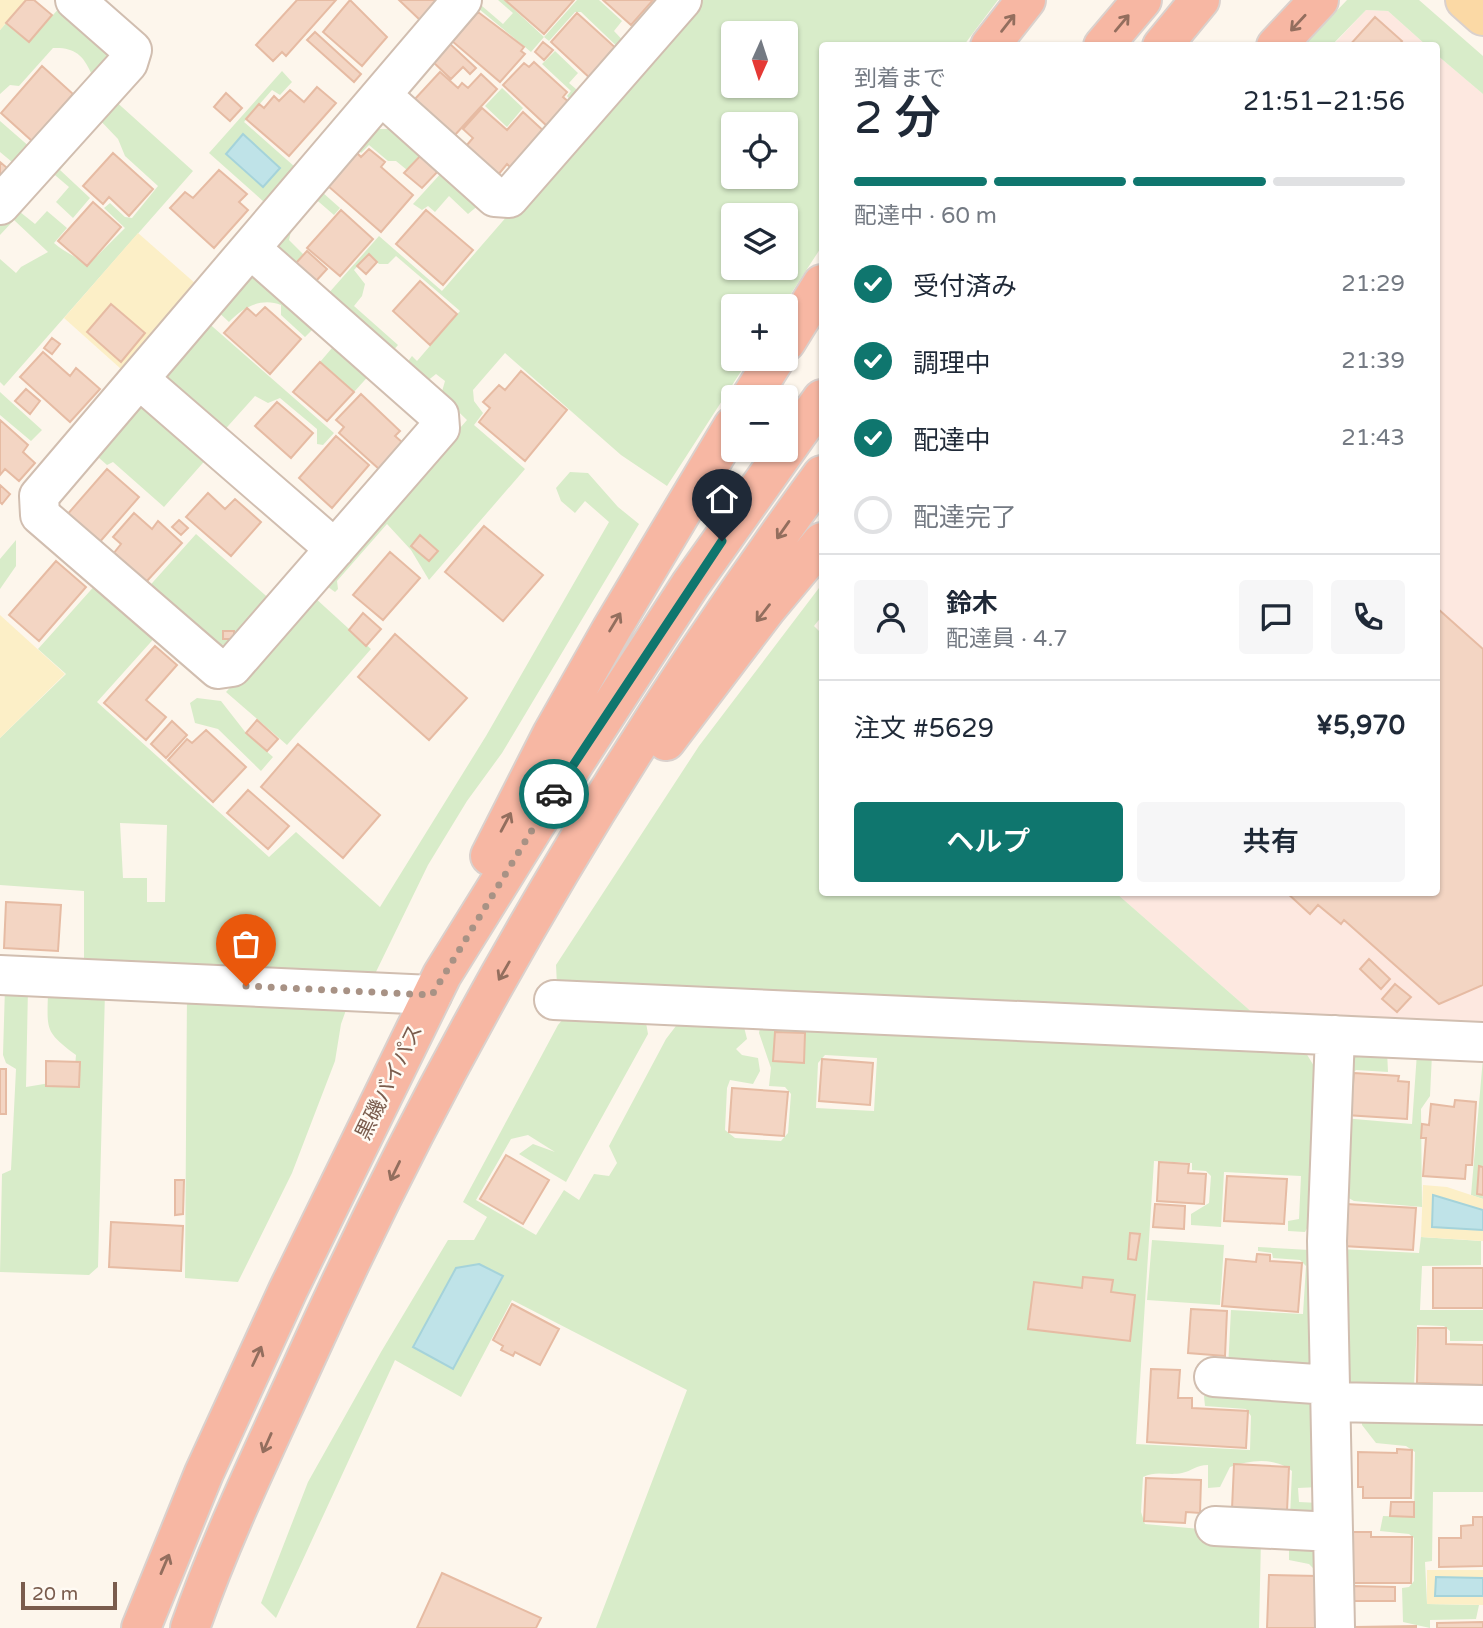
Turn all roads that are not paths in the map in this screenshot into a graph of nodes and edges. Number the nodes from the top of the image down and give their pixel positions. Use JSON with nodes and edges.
{"nodes":[{"id":1,"x":75,"y":0,"type":"edge"},
{"id":2,"x":462,"y":0,"type":"edge"},
{"id":3,"x":682,"y":0,"type":"edge"},
{"id":4,"x":1026,"y":0,"type":"edge"},
{"id":5,"x":1142,"y":0,"type":"edge"},
{"id":6,"x":1200,"y":0,"type":"edge"},
{"id":7,"x":1319,"y":0,"type":"edge"},
{"id":8,"x":1465,"y":0,"type":"edge"},
{"id":9,"x":1483,"y":16,"type":"edge"},
{"id":10,"x":993,"y":42,"type":"edge"},
{"id":11,"x":1106,"y":42,"type":"edge"},
{"id":12,"x":1166,"y":42,"type":"edge"},
{"id":13,"x":1280,"y":42,"type":"edge"},
{"id":14,"x":381,"y":95,"type":"junction"},
{"id":15,"x":0,"y":205,"type":"edge"},
{"id":16,"x":251,"y":249,"type":"junction"},
{"id":17,"x":819,"y":289,"type":"edge"},
{"id":18,"x":798,"y":323,"type":"edge"},
{"id":19,"x":139,"y":379,"type":"junction"},
{"id":20,"x":819,"y":403,"type":"edge"},
{"id":21,"x":721,"y":446,"type":"edge"},
{"id":22,"x":819,"y":479,"type":"edge"},
{"id":23,"x":819,"y":546,"type":"edge"},
{"id":24,"x":335,"y":549,"type":"junction"},
{"id":25,"x":528,"y":929,"type":"junction"},
{"id":26,"x":0,"y":975,"type":"edge"},
{"id":27,"x":437,"y":985,"type":"junction"},
{"id":28,"x":554,"y":1000,"type":"dead end"},
{"id":29,"x":1335,"y":1035,"type":"junction"},
{"id":30,"x":1483,"y":1042,"type":"edge"},
{"id":31,"x":1214,"y":1377,"type":"dead end"},
{"id":32,"x":1331,"y":1394,"type":"junction"},
{"id":33,"x":1483,"y":1405,"type":"edge"},
{"id":34,"x":1215,"y":1526,"type":"dead end"},
{"id":35,"x":1333,"y":1532,"type":"junction"},
{"id":36,"x":141,"y":1628,"type":"edge"},
{"id":37,"x":190,"y":1628,"type":"edge"},
{"id":38,"x":1335,"y":1628,"type":"edge"}],
"edges":[{"from":1,"to":15,"type":"street"},
{"from":2,"to":14,"type":"street"},
{"from":3,"to":14,"type":"street"},
{"from":10,"to":4,"type":"highway","one_way":true},
{"from":11,"to":5,"type":"highway","one_way":true},
{"from":6,"to":12,"type":"highway"},
{"from":7,"to":13,"type":"highway","one_way":true},
{"from":8,"to":9,"type":"main road"},
{"from":14,"to":16,"type":"street"},
{"from":16,"to":19,"type":"street"},
{"from":16,"to":24,"type":"street"},
{"from":17,"to":18,"type":"highway"},
{"from":19,"to":24,"type":"street"},
{"from":19,"to":24,"type":"street"},
{"from":20,"to":27,"type":"highway","name":"黒磯バイパス"},
{"from":27,"to":21,"type":"highway","one_way":true},
{"from":22,"to":25,"type":"highway","one_way":true},
{"from":23,"to":25,"type":"highway","one_way":true},
{"from":25,"to":37,"type":"highway","one_way":true},
{"from":26,"to":27,"type":"street"},
{"from":36,"to":27,"type":"highway","name":"黒磯バイパス","one_way":true},
{"from":28,"to":29,"type":"street"},
{"from":29,"to":30,"type":"street"},
{"from":29,"to":32,"type":"street"},
{"from":31,"to":32,"type":"street"},
{"from":32,"to":33,"type":"street"},
{"from":32,"to":35,"type":"street"},
{"from":34,"to":35,"type":"street"},
{"from":35,"to":38,"type":"street"}]}
